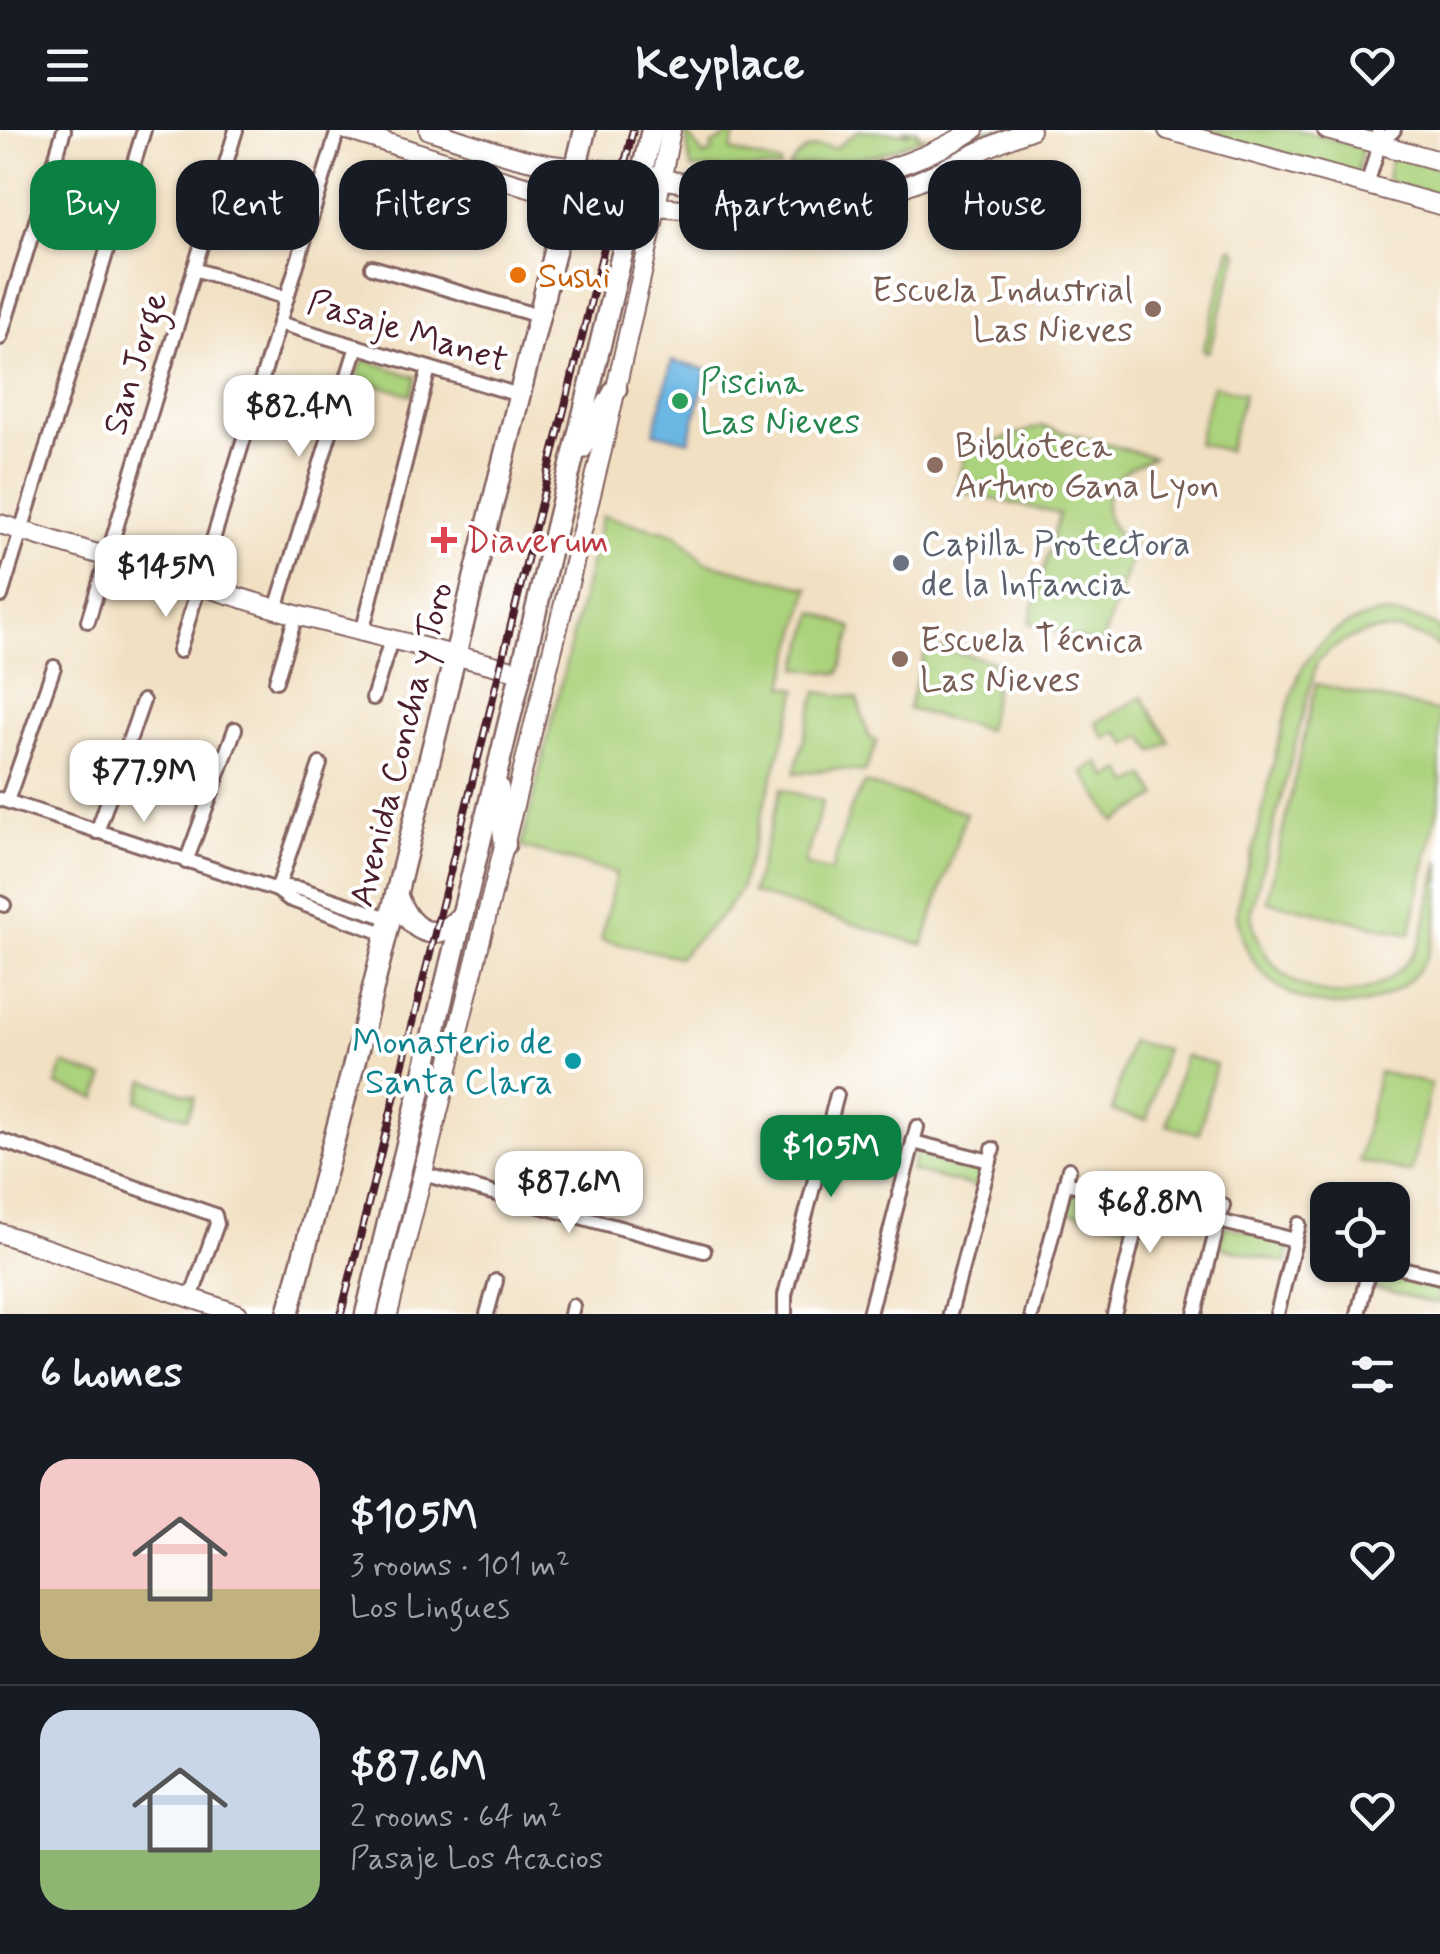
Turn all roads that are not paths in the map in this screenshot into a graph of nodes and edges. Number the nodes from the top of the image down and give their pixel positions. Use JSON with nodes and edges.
{"nodes":[{"id":1,"x":64,"y":130,"type":"edge"},
{"id":2,"x":144,"y":130,"type":"edge"},
{"id":3,"x":236,"y":130,"type":"edge"},
{"id":4,"x":342,"y":130,"type":"edge"},
{"id":5,"x":429,"y":130,"type":"edge"},
{"id":6,"x":585,"y":130,"type":"edge"},
{"id":7,"x":652,"y":130,"type":"edge"},
{"id":8,"x":671,"y":130,"type":"edge"},
{"id":9,"x":974,"y":130,"type":"edge"},
{"id":10,"x":1030,"y":130,"type":"edge"},
{"id":11,"x":1168,"y":130,"type":"edge"},
{"id":12,"x":1327,"y":130,"type":"edge"},
{"id":13,"x":1394,"y":130,"type":"edge"},
{"id":14,"x":1379,"y":137,"type":"edge"},
{"id":15,"x":468,"y":142,"type":"junction"},
{"id":16,"x":418,"y":152,"type":"junction"},
{"id":17,"x":415,"y":160,"type":"edge"},
{"id":18,"x":444,"y":160,"type":"edge"},
{"id":19,"x":467,"y":160,"type":"edge"},
{"id":20,"x":531,"y":160,"type":"edge"},
{"id":21,"x":578,"y":160,"type":"edge"},
{"id":22,"x":651,"y":160,"type":"edge"},
{"id":23,"x":658,"y":160,"type":"edge"},
{"id":24,"x":1440,"y":161,"type":"edge"},
{"id":25,"x":659,"y":177,"type":"edge"},
{"id":26,"x":1367,"y":185,"type":"junction"},
{"id":27,"x":1440,"y":205,"type":"edge"},
{"id":28,"x":659,"y":207,"type":"edge"},
{"id":29,"x":555,"y":250,"type":"edge"},
{"id":30,"x":623,"y":250,"type":"edge"},
{"id":31,"x":647,"y":250,"type":"edge"},
{"id":32,"x":372,"y":267,"type":"dead end"},
{"id":33,"x":194,"y":269,"type":"junction"},
{"id":34,"x":287,"y":298,"type":"junction"},
{"id":35,"x":538,"y":316,"type":"junction"},
{"id":36,"x":279,"y":323,"type":"junction"},
{"id":37,"x":0,"y":338,"type":"edge"},
{"id":38,"x":356,"y":346,"type":"junction"},
{"id":39,"x":429,"y":368,"type":"junction"},
{"id":40,"x":616,"y":389,"type":"junction"},
{"id":41,"x":519,"y":395,"type":"junction"},
{"id":42,"x":571,"y":468,"type":"junction"},
{"id":43,"x":0,"y":524,"type":"edge"},
{"id":44,"x":21,"y":531,"type":"junction"},
{"id":45,"x":106,"y":557,"type":"junction"},
{"id":46,"x":199,"y":586,"type":"junction"},
{"id":47,"x":1,"y":596,"type":"edge"},
{"id":48,"x":276,"y":609,"type":"junction"},
{"id":49,"x":296,"y":615,"type":"junction"},
{"id":50,"x":88,"y":621,"type":"dead end"},
{"id":51,"x":362,"y":632,"type":"junction"},
{"id":52,"x":392,"y":640,"type":"junction"},
{"id":53,"x":179,"y":650,"type":"dead end"},
{"id":54,"x":455,"y":655,"type":"junction"},
{"id":55,"x":54,"y":667,"type":"dead end"},
{"id":56,"x":522,"y":672,"type":"junction"},
{"id":57,"x":276,"y":681,"type":"dead end"},
{"id":58,"x":372,"y":698,"type":"dead end"},
{"id":59,"x":143,"y":700,"type":"dead end"},
{"id":60,"x":234,"y":730,"type":"dead end"},
{"id":61,"x":320,"y":764,"type":"dead end"},
{"id":62,"x":497,"y":774,"type":"junction"},
{"id":63,"x":4,"y":800,"type":"edge"},
{"id":64,"x":97,"y":832,"type":"junction"},
{"id":65,"x":505,"y":845,"type":"junction"},
{"id":66,"x":186,"y":862,"type":"junction"},
{"id":67,"x":277,"y":890,"type":"junction"},
{"id":68,"x":396,"y":894,"type":"junction"},
{"id":69,"x":464,"y":912,"type":"junction"},
{"id":70,"x":388,"y":926,"type":"junction"},
{"id":71,"x":837,"y":1095,"type":"dead end"},
{"id":72,"x":917,"y":1127,"type":"dead end"},
{"id":73,"x":0,"y":1140,"type":"edge"},
{"id":74,"x":913,"y":1142,"type":"junction"},
{"id":75,"x":423,"y":1174,"type":"junction"},
{"id":76,"x":1223,"y":1205,"type":"dead end"},
{"id":77,"x":1218,"y":1221,"type":"junction"},
{"id":78,"x":1300,"y":1224,"type":"dead end"},
{"id":79,"x":0,"y":1233,"type":"edge"},
{"id":80,"x":1296,"y":1240,"type":"junction"},
{"id":81,"x":704,"y":1251,"type":"dead end"},
{"id":82,"x":1410,"y":1270,"type":"edge"},
{"id":83,"x":1440,"y":1277,"type":"edge"},
{"id":84,"x":496,"y":1281,"type":"dead end"},
{"id":85,"x":1366,"y":1282,"type":"edge"},
{"id":86,"x":191,"y":1298,"type":"junction"},
{"id":87,"x":238,"y":1314,"type":"edge"},
{"id":88,"x":288,"y":1314,"type":"edge"},
{"id":89,"x":366,"y":1314,"type":"edge"},
{"id":90,"x":388,"y":1314,"type":"edge"},
{"id":91,"x":487,"y":1314,"type":"edge"},
{"id":92,"x":786,"y":1314,"type":"edge"},
{"id":93,"x":798,"y":1314,"type":"edge"},
{"id":94,"x":869,"y":1314,"type":"edge"},
{"id":95,"x":950,"y":1314,"type":"edge"},
{"id":96,"x":1032,"y":1314,"type":"edge"},
{"id":97,"x":1114,"y":1314,"type":"edge"},
{"id":98,"x":1195,"y":1314,"type":"edge"},
{"id":99,"x":1277,"y":1314,"type":"edge"},
{"id":100,"x":1358,"y":1314,"type":"edge"}],
"edges":[{"from":1,"to":37,"type":"street"},
{"from":2,"to":44,"type":"street"},
{"from":3,"to":33,"type":"street","name":"San Jorge"},
{"from":4,"to":16,"type":"street"},
{"from":4,"to":34,"type":"street"},
{"from":5,"to":15,"type":"street"},
{"from":6,"to":21,"type":"main road","name":"Avenida Concha y Toro"},
{"from":7,"to":22,"type":"main road"},
{"from":8,"to":23,"type":"street"},
{"from":9,"to":25,"type":"street"},
{"from":10,"to":28,"type":"street"},
{"from":11,"to":26,"type":"street"},
{"from":12,"to":14,"type":"street"},
{"from":13,"to":14,"type":"street"},
{"from":14,"to":24,"type":"street"},
{"from":14,"to":26,"type":"street"},
{"from":15,"to":19,"type":"street"},
{"from":15,"to":20,"type":"street"},
{"from":16,"to":17,"type":"street"},
{"from":16,"to":18,"type":"street"},
{"from":26,"to":27,"type":"street"},
{"from":29,"to":35,"type":"main road","name":"Avenida Concha y Toro"},
{"from":30,"to":42,"type":"main road"},
{"from":31,"to":40,"type":"street"},
{"from":32,"to":35,"type":"street"},
{"from":33,"to":34,"type":"street"},
{"from":33,"to":45,"type":"street","name":"San Jorge"},
{"from":34,"to":36,"type":"street"},
{"from":35,"to":41,"type":"main road","name":"Avenida Concha y Toro"},
{"from":36,"to":38,"type":"street","name":"Pasaje Manet"},
{"from":36,"to":46,"type":"street"},
{"from":38,"to":39,"type":"street","name":"Pasaje Manet"},
{"from":38,"to":48,"type":"street"},
{"from":39,"to":41,"type":"street","name":"Pasaje Manet"},
{"from":39,"to":51,"type":"street"},
{"from":40,"to":42,"type":"main road"},
{"from":40,"to":65,"type":"street"},
{"from":41,"to":54,"type":"main road","name":"Avenida Concha y Toro"},
{"from":42,"to":56,"type":"main road"},
{"from":43,"to":44,"type":"street"},
{"from":44,"to":45,"type":"street"},
{"from":44,"to":47,"type":"street"},
{"from":45,"to":46,"type":"street"},
{"from":45,"to":50,"type":"street","name":"San Jorge"},
{"from":46,"to":48,"type":"street"},
{"from":46,"to":53,"type":"street"},
{"from":48,"to":49,"type":"street"},
{"from":49,"to":51,"type":"street"},
{"from":49,"to":57,"type":"street"},
{"from":51,"to":52,"type":"street"},
{"from":52,"to":54,"type":"street"},
{"from":52,"to":58,"type":"street"},
{"from":54,"to":56,"type":"street"},
{"from":54,"to":68,"type":"main road","name":"Avenida Concha y Toro"},
{"from":55,"to":63,"type":"street"},
{"from":56,"to":62,"type":"main road"},
{"from":59,"to":64,"type":"street"},
{"from":60,"to":66,"type":"street"},
{"from":61,"to":67,"type":"street"},
{"from":62,"to":65,"type":"main road"},
{"from":62,"to":69,"type":"main road"},
{"from":63,"to":64,"type":"street"},
{"from":64,"to":66,"type":"street"},
{"from":65,"to":75,"type":"street"},
{"from":66,"to":67,"type":"street"},
{"from":67,"to":70,"type":"street"},
{"from":68,"to":69,"type":"main road"},
{"from":68,"to":70,"type":"main road","name":"Avenida Concha y Toro"},
{"from":69,"to":89,"type":"main road"},
{"from":70,"to":88,"type":"main road","name":"Avenida Concha y Toro"},
{"from":71,"to":92,"type":"street"},
{"from":72,"to":74,"type":"street"},
{"from":73,"to":86,"type":"street"},
{"from":74,"to":94,"type":"street"},
{"from":74,"to":95,"type":"street"},
{"from":75,"to":81,"type":"street"},
{"from":75,"to":90,"type":"street"},
{"from":76,"to":77,"type":"street"},
{"from":77,"to":80,"type":"street"},
{"from":77,"to":98,"type":"street"},
{"from":78,"to":80,"type":"street"},
{"from":79,"to":86,"type":"street"},
{"from":80,"to":99,"type":"street"},
{"from":82,"to":83,"type":"street"},
{"from":84,"to":91,"type":"street"},
{"from":85,"to":100,"type":"street"},
{"from":86,"to":87,"type":"street"},
{"from":92,"to":93,"type":"street"},
{"from":96,"to":97,"type":"street"}]}
